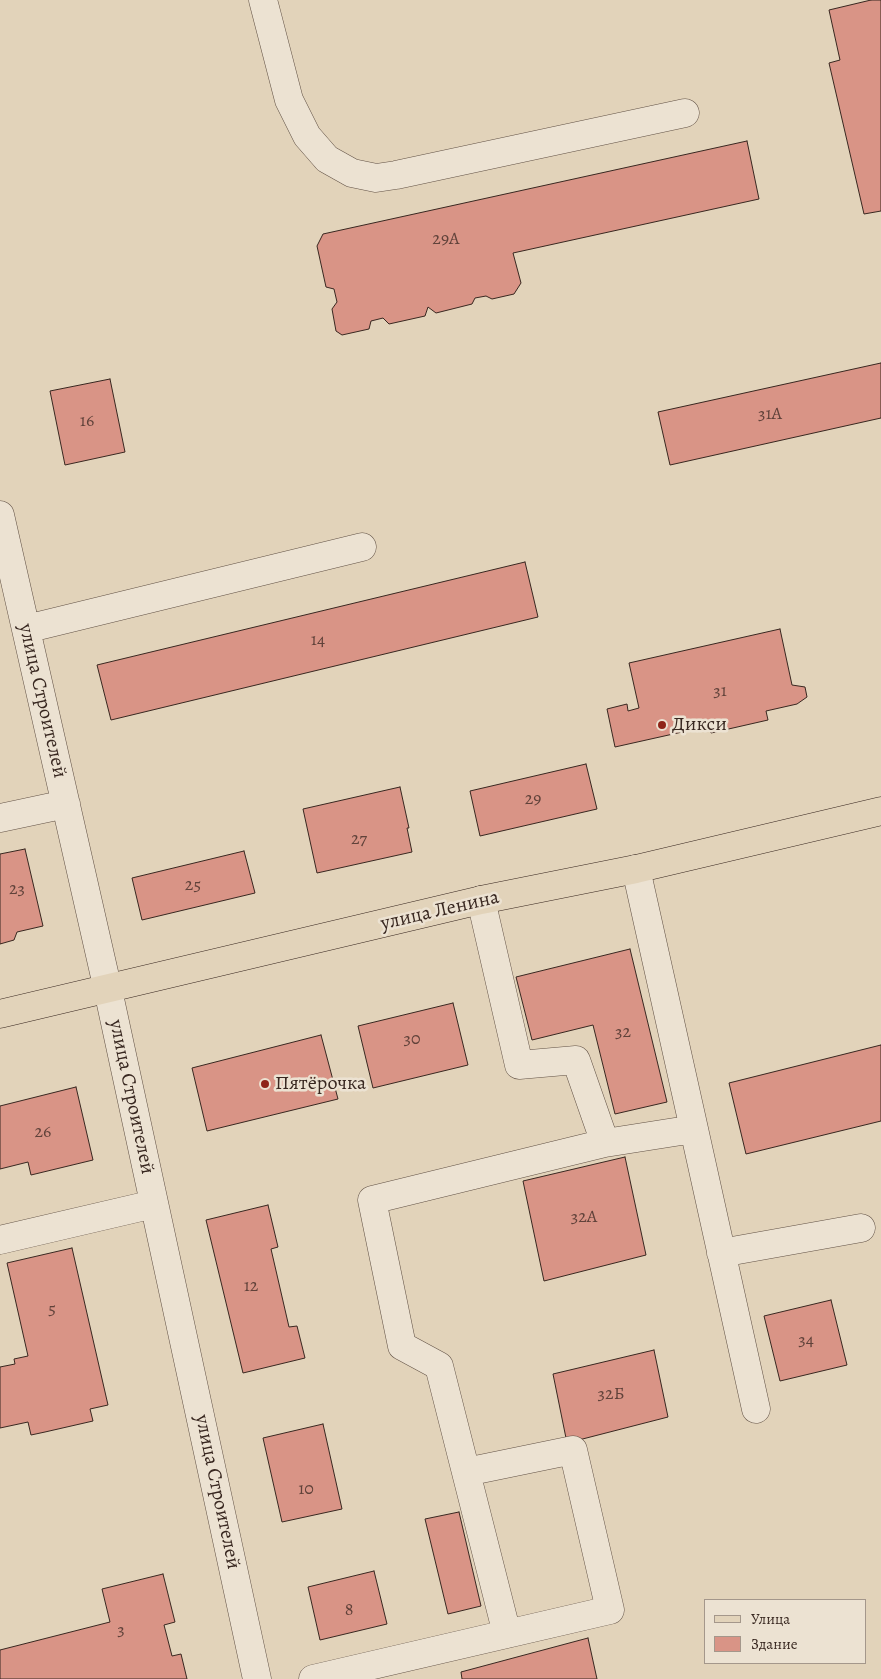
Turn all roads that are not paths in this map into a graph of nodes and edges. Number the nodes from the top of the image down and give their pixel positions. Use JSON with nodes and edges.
{"nodes":[{"id":1,"x":263,"y":0,"type":"edge"},
{"id":2,"x":685,"y":112,"type":"dead end"},
{"id":3,"x":0,"y":515,"type":"edge"},
{"id":4,"x":362,"y":548,"type":"dead end"},
{"id":5,"x":26,"y":629,"type":"junction"},
{"id":6,"x":66,"y":804,"type":"junction"},
{"id":7,"x":881,"y":811,"type":"edge"},
{"id":8,"x":0,"y":818,"type":"edge"},
{"id":9,"x":636,"y":869,"type":"junction"},
{"id":10,"x":481,"y":900,"type":"junction"},
{"id":11,"x":108,"y":990,"type":"junction"},
{"id":12,"x":0,"y":1014,"type":"edge"},
{"id":13,"x":694,"y":1128,"type":"junction"},
{"id":14,"x":605,"y":1142,"type":"junction"},
{"id":15,"x":154,"y":1204,"type":"junction"},
{"id":16,"x":861,"y":1228,"type":"dead end"},
{"id":17,"x":0,"y":1240,"type":"edge"},
{"id":18,"x":721,"y":1253,"type":"junction"},
{"id":19,"x":756,"y":1409,"type":"dead end"},
{"id":20,"x":466,"y":1472,"type":"junction"},
{"id":21,"x":507,"y":1634,"type":"junction"},
{"id":22,"x":258,"y":1679,"type":"edge"},
{"id":23,"x":313,"y":1679,"type":"edge"}],
"edges":[{"from":1,"to":2,"type":"street"},
{"from":3,"to":5,"type":"street","name":"улица Строителей"},
{"from":4,"to":5,"type":"street"},
{"from":5,"to":6,"type":"street","name":"улица Строителей"},
{"from":6,"to":8,"type":"street"},
{"from":6,"to":11,"type":"street","name":"улица Строителей"},
{"from":7,"to":9,"type":"main road","name":"улица Ленина"},
{"from":9,"to":10,"type":"main road","name":"улица Ленина"},
{"from":9,"to":13,"type":"street"},
{"from":10,"to":11,"type":"main road","name":"улица Ленина"},
{"from":10,"to":14,"type":"street"},
{"from":11,"to":12,"type":"main road","name":"улица Ленина"},
{"from":11,"to":15,"type":"street","name":"улица Строителей"},
{"from":13,"to":14,"type":"street"},
{"from":13,"to":18,"type":"street"},
{"from":14,"to":20,"type":"street"},
{"from":15,"to":17,"type":"street"},
{"from":15,"to":22,"type":"street","name":"улица Строителей"},
{"from":16,"to":18,"type":"street"},
{"from":18,"to":19,"type":"street"},
{"from":20,"to":21,"type":"street"},
{"from":20,"to":21,"type":"street"},
{"from":21,"to":23,"type":"street"}]}
